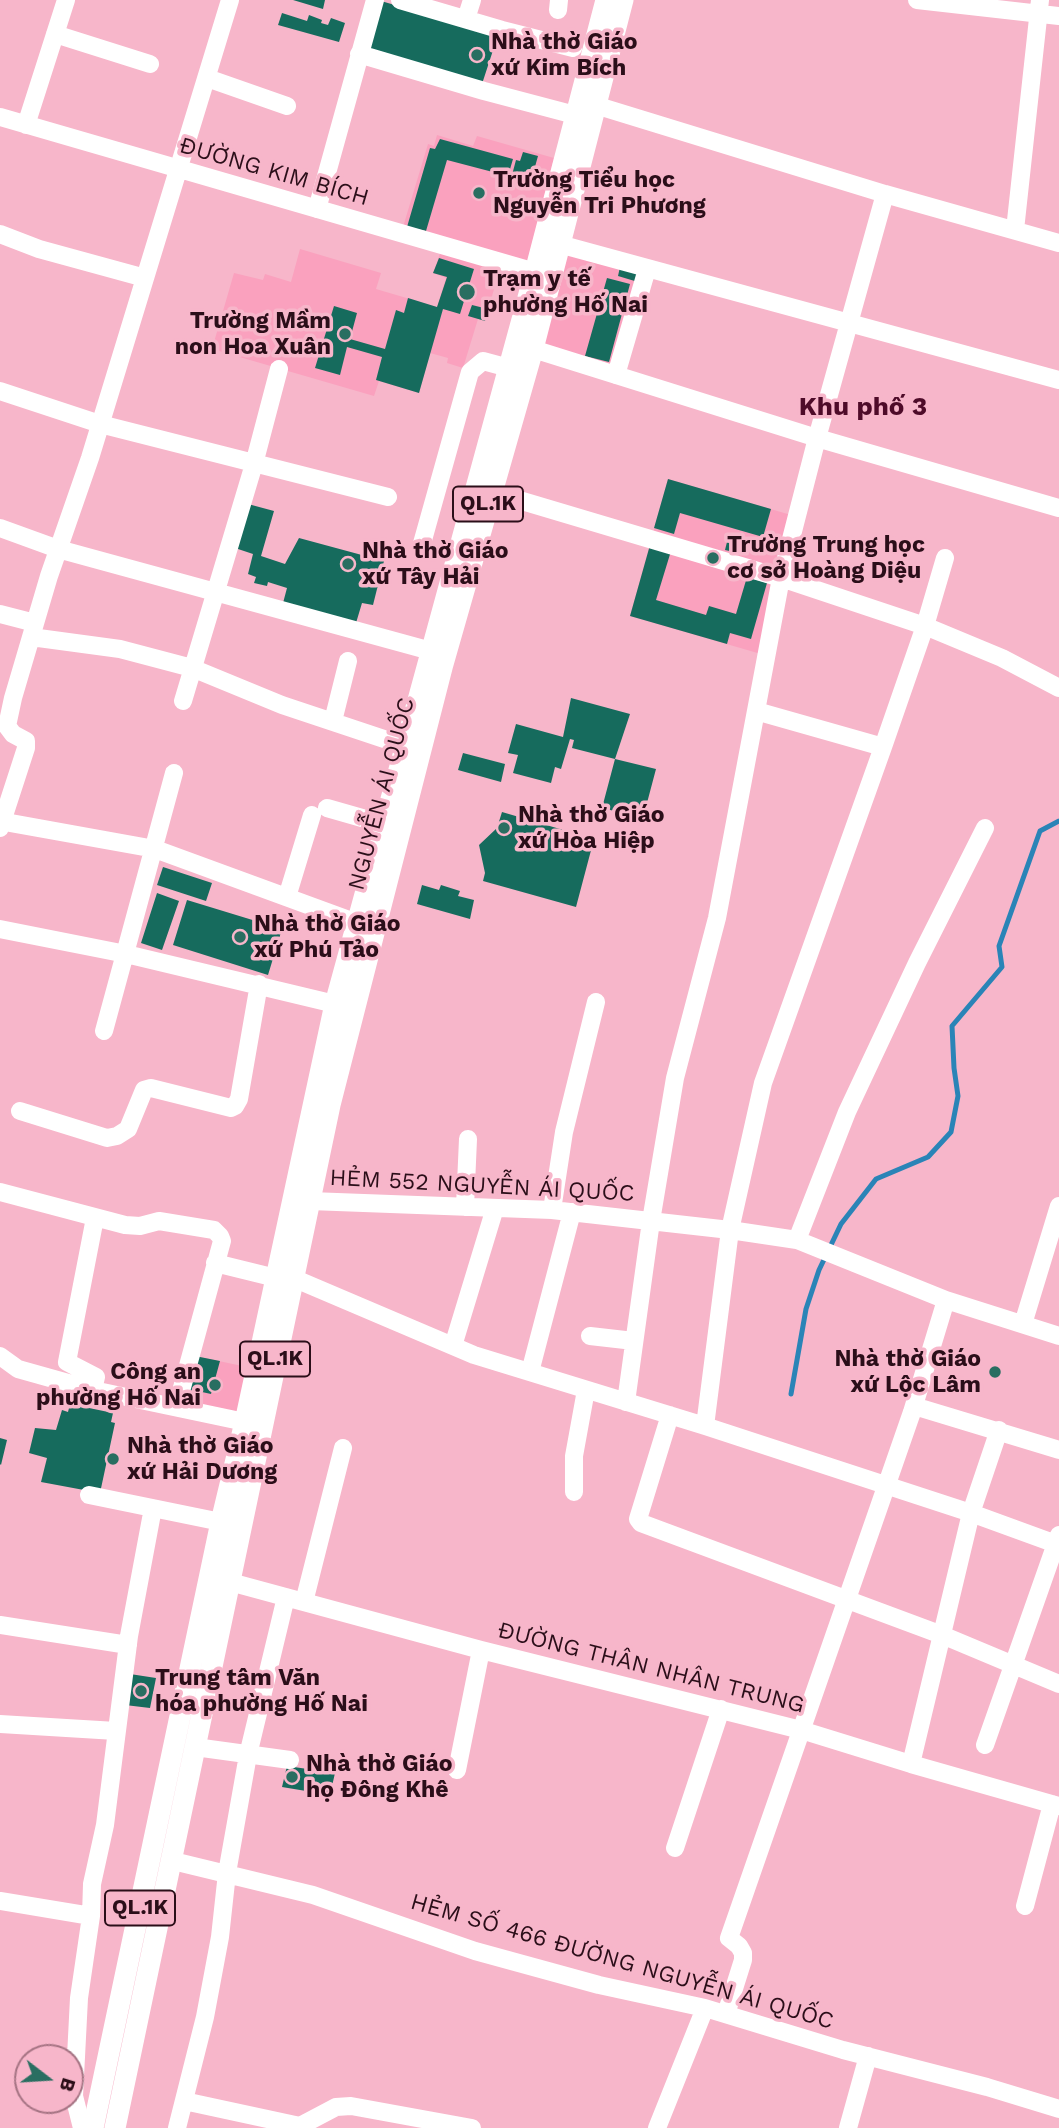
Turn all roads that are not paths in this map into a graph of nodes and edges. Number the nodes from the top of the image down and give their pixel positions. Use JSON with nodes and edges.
{"nodes":[{"id":1,"x":66,"y":0,"type":"edge"},
{"id":2,"x":230,"y":0,"type":"edge"},
{"id":3,"x":375,"y":0,"type":"edge"},
{"id":4,"x":400,"y":0,"type":"edge"},
{"id":5,"x":472,"y":0,"type":"edge"},
{"id":6,"x":606,"y":0,"type":"edge"},
{"id":7,"x":623,"y":0,"type":"edge"},
{"id":8,"x":919,"y":0,"type":"edge"},
{"id":9,"x":1040,"y":7,"type":"edge"},
{"id":10,"x":1059,"y":16,"type":"edge"},
{"id":11,"x":466,"y":19,"type":"junction"},
{"id":12,"x":55,"y":34,"type":"junction"},
{"id":13,"x":573,"y":48,"type":"dead end"},
{"id":14,"x":359,"y":54,"type":"junction"},
{"id":15,"x":150,"y":64,"type":"dead end"},
{"id":16,"x":206,"y":78,"type":"junction"},
{"id":17,"x":594,"y":105,"type":"junction"},
{"id":18,"x":287,"y":106,"type":"dead end"},
{"id":19,"x":575,"y":115,"type":"junction"},
{"id":20,"x":0,"y":117,"type":"edge"},
{"id":21,"x":26,"y":125,"type":"junction"},
{"id":22,"x":179,"y":170,"type":"junction"},
{"id":23,"x":885,"y":194,"type":"junction"},
{"id":24,"x":317,"y":209,"type":"junction"},
{"id":25,"x":1015,"y":230,"type":"junction"},
{"id":26,"x":0,"y":234,"type":"edge"},
{"id":27,"x":551,"y":243,"type":"junction"},
{"id":28,"x":1059,"y":243,"type":"edge"},
{"id":29,"x":648,"y":269,"type":"junction"},
{"id":30,"x":543,"y":274,"type":"junction"},
{"id":31,"x":145,"y":278,"type":"junction"},
{"id":32,"x":850,"y":323,"type":"junction"},
{"id":33,"x":533,"y":349,"type":"junction"},
{"id":34,"x":509,"y":368,"type":"junction"},
{"id":35,"x":279,"y":369,"type":"dead end"},
{"id":36,"x":616,"y":375,"type":"junction"},
{"id":37,"x":1059,"y":380,"type":"edge"},
{"id":38,"x":0,"y":391,"type":"edge"},
{"id":39,"x":100,"y":424,"type":"junction"},
{"id":40,"x":817,"y":438,"type":"junction"},
{"id":41,"x":254,"y":464,"type":"junction"},
{"id":42,"x":492,"y":492,"type":"junction"},
{"id":43,"x":388,"y":498,"type":"dead end"},
{"id":44,"x":1059,"y":508,"type":"edge"},
{"id":45,"x":0,"y":528,"type":"edge"},
{"id":46,"x":421,"y":547,"type":"dead end"},
{"id":47,"x":58,"y":549,"type":"junction"},
{"id":48,"x":945,"y":558,"type":"dead end"},
{"id":49,"x":781,"y":578,"type":"junction"},
{"id":50,"x":215,"y":593,"type":"junction"},
{"id":51,"x":0,"y":614,"type":"edge"},
{"id":52,"x":925,"y":625,"type":"junction"},
{"id":53,"x":33,"y":630,"type":"junction"},
{"id":54,"x":431,"y":651,"type":"junction"},
{"id":55,"x":348,"y":661,"type":"dead end"},
{"id":56,"x":192,"y":668,"type":"junction"},
{"id":57,"x":1059,"y":688,"type":"edge"},
{"id":58,"x":183,"y":701,"type":"dead end"},
{"id":59,"x":756,"y":711,"type":"junction"},
{"id":60,"x":333,"y":721,"type":"junction"},
{"id":61,"x":405,"y":746,"type":"junction"},
{"id":62,"x":883,"y":747,"type":"junction"},
{"id":63,"x":174,"y":773,"type":"dead end"},
{"id":64,"x":0,"y":823,"type":"edge"},
{"id":65,"x":383,"y":824,"type":"junction"},
{"id":66,"x":985,"y":828,"type":"dead end"},
{"id":67,"x":155,"y":849,"type":"junction"},
{"id":68,"x":287,"y":897,"type":"junction"},
{"id":69,"x":357,"y":923,"type":"junction"},
{"id":70,"x":0,"y":929,"type":"edge"},
{"id":71,"x":126,"y":954,"type":"junction"},
{"id":72,"x":259,"y":984,"type":"junction"},
{"id":73,"x":596,"y":1002,"type":"dead end"},
{"id":74,"x":344,"y":1005,"type":"junction"},
{"id":75,"x":104,"y":1031,"type":"dead end"},
{"id":76,"x":20,"y":1111,"type":"dead end"},
{"id":77,"x":468,"y":1139,"type":"dead end"},
{"id":78,"x":0,"y":1192,"type":"edge"},
{"id":79,"x":310,"y":1201,"type":"junction"},
{"id":80,"x":1059,"y":1206,"type":"edge"},
{"id":81,"x":465,"y":1207,"type":"junction"},
{"id":82,"x":495,"y":1208,"type":"junction"},
{"id":83,"x":552,"y":1210,"type":"junction"},
{"id":84,"x":572,"y":1212,"type":"junction"},
{"id":85,"x":95,"y":1219,"type":"junction"},
{"id":86,"x":651,"y":1221,"type":"junction"},
{"id":87,"x":730,"y":1230,"type":"junction"},
{"id":88,"x":797,"y":1240,"type":"junction"},
{"id":89,"x":215,"y":1263,"type":"junction"},
{"id":90,"x":284,"y":1278,"type":"junction"},
{"id":91,"x":946,"y":1300,"type":"junction"},
{"id":92,"x":1023,"y":1324,"type":"junction"},
{"id":93,"x":590,"y":1336,"type":"dead end"},
{"id":94,"x":1059,"y":1336,"type":"edge"},
{"id":95,"x":634,"y":1341,"type":"junction"},
{"id":96,"x":453,"y":1346,"type":"junction"},
{"id":97,"x":0,"y":1356,"type":"edge"},
{"id":98,"x":530,"y":1372,"type":"junction"},
{"id":99,"x":93,"y":1390,"type":"junction"},
{"id":100,"x":586,"y":1390,"type":"junction"},
{"id":101,"x":626,"y":1402,"type":"junction"},
{"id":102,"x":177,"y":1406,"type":"junction"},
{"id":103,"x":915,"y":1406,"type":"junction"},
{"id":104,"x":670,"y":1415,"type":"junction"},
{"id":105,"x":245,"y":1422,"type":"junction"},
{"id":106,"x":705,"y":1426,"type":"junction"},
{"id":107,"x":999,"y":1430,"type":"junction"},
{"id":108,"x":343,"y":1448,"type":"dead end"},
{"id":109,"x":1059,"y":1450,"type":"edge"},
{"id":110,"x":886,"y":1485,"type":"junction"},
{"id":111,"x":574,"y":1492,"type":"dead end"},
{"id":112,"x":89,"y":1495,"type":"dead end"},
{"id":113,"x":153,"y":1508,"type":"junction"},
{"id":114,"x":971,"y":1513,"type":"junction"},
{"id":115,"x":221,"y":1522,"type":"junction"},
{"id":116,"x":1058,"y":1541,"type":"edge"},
{"id":117,"x":230,"y":1582,"type":"junction"},
{"id":118,"x":295,"y":1599,"type":"junction"},
{"id":119,"x":847,"y":1600,"type":"junction"},
{"id":120,"x":0,"y":1625,"type":"edge"},
{"id":121,"x":942,"y":1635,"type":"junction"},
{"id":122,"x":128,"y":1645,"type":"junction"},
{"id":123,"x":481,"y":1650,"type":"junction"},
{"id":124,"x":1015,"y":1666,"type":"junction"},
{"id":125,"x":1059,"y":1684,"type":"edge"},
{"id":126,"x":196,"y":1689,"type":"junction"},
{"id":127,"x":721,"y":1709,"type":"junction"},
{"id":128,"x":0,"y":1724,"type":"edge"},
{"id":129,"x":801,"y":1730,"type":"junction"},
{"id":130,"x":116,"y":1731,"type":"junction"},
{"id":131,"x":985,"y":1745,"type":"dead end"},
{"id":132,"x":195,"y":1747,"type":"junction"},
{"id":133,"x":248,"y":1755,"type":"junction"},
{"id":134,"x":290,"y":1760,"type":"dead end"},
{"id":135,"x":911,"y":1764,"type":"junction"},
{"id":136,"x":457,"y":1770,"type":"dead end"},
{"id":137,"x":1056,"y":1805,"type":"edge"},
{"id":138,"x":675,"y":1848,"type":"dead end"},
{"id":139,"x":173,"y":1861,"type":"junction"},
{"id":140,"x":227,"y":1873,"type":"junction"},
{"id":141,"x":0,"y":1901,"type":"edge"},
{"id":142,"x":1025,"y":1906,"type":"dead end"},
{"id":143,"x":92,"y":1916,"type":"junction"},
{"id":144,"x":705,"y":2008,"type":"junction"},
{"id":145,"x":726,"y":2014,"type":"junction"},
{"id":146,"x":868,"y":2056,"type":"junction"},
{"id":147,"x":184,"y":2101,"type":"junction"},
{"id":148,"x":1059,"y":2109,"type":"edge"},
{"id":149,"x":82,"y":2128,"type":"edge"},
{"id":150,"x":93,"y":2128,"type":"edge"},
{"id":151,"x":115,"y":2128,"type":"edge"},
{"id":152,"x":177,"y":2128,"type":"edge"},
{"id":153,"x":472,"y":2128,"type":"edge"},
{"id":154,"x":657,"y":2128,"type":"edge"},
{"id":155,"x":848,"y":2128,"type":"edge"}],
"edges":[{"from":1,"to":12,"type":"street"},
{"from":2,"to":16,"type":"street"},
{"from":3,"to":14,"type":"street"},
{"from":4,"to":11,"type":"street"},
{"from":5,"to":11,"type":"street"},
{"from":6,"to":19,"type":"main road","name":"NGUYỄN ÁI QUỐC","number":"QL.1K"},
{"from":7,"to":17,"type":"main road","name":"NGUYỄN ÁI QUỐC","number":"QL.1K"},
{"from":8,"to":9,"type":"street"},
{"from":9,"to":10,"type":"street"},
{"from":9,"to":25,"type":"street"},
{"from":11,"to":13,"type":"street"},
{"from":12,"to":15,"type":"street"},
{"from":12,"to":21,"type":"street"},
{"from":14,"to":19,"type":"street"},
{"from":14,"to":24,"type":"street"},
{"from":16,"to":18,"type":"street"},
{"from":16,"to":22,"type":"street"},
{"from":17,"to":23,"type":"street"},
{"from":17,"to":27,"type":"main road","name":"NGUYỄN ÁI QUỐC","number":"QL.1K"},
{"from":19,"to":27,"type":"main road","name":"NGUYỄN ÁI QUỐC","number":"QL.1K"},
{"from":20,"to":21,"type":"street","name":"ĐƯỜNG KIM BÍCH"},
{"from":21,"to":22,"type":"street","name":"ĐƯỜNG KIM BÍCH"},
{"from":22,"to":24,"type":"street","name":"ĐƯỜNG KIM BÍCH"},
{"from":22,"to":31,"type":"street"},
{"from":23,"to":25,"type":"street"},
{"from":23,"to":32,"type":"street"},
{"from":24,"to":30,"type":"street","name":"ĐƯỜNG KIM BÍCH"},
{"from":25,"to":28,"type":"street"},
{"from":26,"to":31,"type":"street"},
{"from":27,"to":29,"type":"street"},
{"from":27,"to":30,"type":"main road","name":"NGUYỄN ÁI QUỐC","number":"QL.1K"},
{"from":29,"to":32,"type":"street"},
{"from":29,"to":36,"type":"street"},
{"from":30,"to":33,"type":"main road","name":"NGUYỄN ÁI QUỐC","number":"QL.1K"},
{"from":30,"to":34,"type":"main road","name":"NGUYỄN ÁI QUỐC","number":"QL.1K"},
{"from":31,"to":39,"type":"street"},
{"from":32,"to":37,"type":"street"},
{"from":32,"to":40,"type":"street"},
{"from":33,"to":36,"type":"street"},
{"from":33,"to":42,"type":"main road","name":"NGUYỄN ÁI QUỐC","number":"QL.1K"},
{"from":34,"to":46,"type":"street"},
{"from":34,"to":54,"type":"main road","name":"NGUYỄN ÁI QUỐC","number":"QL.1K"},
{"from":35,"to":41,"type":"street"},
{"from":36,"to":40,"type":"street"},
{"from":38,"to":39,"type":"street"},
{"from":39,"to":41,"type":"street"},
{"from":39,"to":47,"type":"street"},
{"from":40,"to":44,"type":"street"},
{"from":40,"to":49,"type":"street"},
{"from":41,"to":43,"type":"street"},
{"from":41,"to":50,"type":"street"},
{"from":42,"to":49,"type":"street"},
{"from":42,"to":74,"type":"main road","name":"NGUYỄN ÁI QUỐC","number":"QL.1K"},
{"from":45,"to":47,"type":"street"},
{"from":47,"to":50,"type":"street"},
{"from":47,"to":53,"type":"street"},
{"from":48,"to":52,"type":"street"},
{"from":49,"to":52,"type":"street"},
{"from":49,"to":59,"type":"street"},
{"from":50,"to":54,"type":"street"},
{"from":50,"to":56,"type":"street"},
{"from":51,"to":53,"type":"street"},
{"from":52,"to":57,"type":"street"},
{"from":52,"to":62,"type":"street"},
{"from":53,"to":56,"type":"street"},
{"from":53,"to":64,"type":"street"},
{"from":54,"to":61,"type":"main road","name":"NGUYỄN ÁI QUỐC","number":"QL.1K"},
{"from":55,"to":60,"type":"street"},
{"from":56,"to":58,"type":"street"},
{"from":56,"to":60,"type":"street"},
{"from":59,"to":62,"type":"street"},
{"from":59,"to":86,"type":"street"},
{"from":60,"to":61,"type":"street"},
{"from":61,"to":65,"type":"main road","name":"NGUYỄN ÁI QUỐC","number":"QL.1K"},
{"from":62,"to":87,"type":"street"},
{"from":63,"to":67,"type":"street"},
{"from":64,"to":67,"type":"street"},
{"from":65,"to":68,"type":"street"},
{"from":65,"to":69,"type":"main road","name":"NGUYỄN ÁI QUỐC","number":"QL.1K"},
{"from":66,"to":88,"type":"street"},
{"from":67,"to":68,"type":"street"},
{"from":67,"to":71,"type":"street"},
{"from":68,"to":69,"type":"street"},
{"from":69,"to":74,"type":"main road","name":"NGUYỄN ÁI QUỐC","number":"QL.1K"},
{"from":70,"to":71,"type":"street"},
{"from":71,"to":72,"type":"street"},
{"from":71,"to":75,"type":"street"},
{"from":72,"to":74,"type":"street"},
{"from":72,"to":76,"type":"street"},
{"from":73,"to":83,"type":"street"},
{"from":74,"to":79,"type":"main road","name":"NGUYỄN ÁI QUỐC","number":"QL.1K"},
{"from":74,"to":90,"type":"main road","name":"NGUYỄN ÁI QUỐC","number":"QL.1K"},
{"from":77,"to":81,"type":"street"},
{"from":78,"to":85,"type":"street"},
{"from":79,"to":81,"type":"street","name":"HẺM 552 NGUYỄN ÁI QUỐC"},
{"from":79,"to":90,"type":"main road","name":"NGUYỄN ÁI QUỐC","number":"QL.1K"},
{"from":80,"to":92,"type":"street"},
{"from":81,"to":82,"type":"street","name":"HẺM 552 NGUYỄN ÁI QUỐC"},
{"from":82,"to":83,"type":"street","name":"HẺM 552 NGUYỄN ÁI QUỐC"},
{"from":82,"to":96,"type":"street"},
{"from":83,"to":84,"type":"street","name":"HẺM 552 NGUYỄN ÁI QUỐC"},
{"from":84,"to":86,"type":"street","name":"HẺM 552 NGUYỄN ÁI QUỐC"},
{"from":84,"to":98,"type":"street"},
{"from":85,"to":89,"type":"street"},
{"from":85,"to":99,"type":"street"},
{"from":86,"to":87,"type":"street","name":"HẺM 552 NGUYỄN ÁI QUỐC"},
{"from":86,"to":95,"type":"street"},
{"from":87,"to":88,"type":"street","name":"HẺM 552 NGUYỄN ÁI QUỐC"},
{"from":87,"to":106,"type":"street"},
{"from":88,"to":91,"type":"street","name":"HẺM 552 NGUYỄN ÁI QUỐC"},
{"from":89,"to":90,"type":"street"},
{"from":89,"to":102,"type":"street"},
{"from":90,"to":96,"type":"street"},
{"from":90,"to":105,"type":"main road","name":"NGUYỄN ÁI QUỐC","number":"QL.1K"},
{"from":90,"to":117,"type":"main road","name":"NGUYỄN ÁI QUỐC","number":"QL.1K"},
{"from":91,"to":92,"type":"street","name":"HẺM 552 NGUYỄN ÁI QUỐC"},
{"from":91,"to":103,"type":"street"},
{"from":92,"to":94,"type":"street","name":"HẺM 552 NGUYỄN ÁI QUỐC"},
{"from":93,"to":95,"type":"street"},
{"from":95,"to":101,"type":"street"},
{"from":96,"to":98,"type":"street"},
{"from":97,"to":99,"type":"street"},
{"from":98,"to":100,"type":"street"},
{"from":99,"to":102,"type":"street"},
{"from":100,"to":101,"type":"street"},
{"from":100,"to":111,"type":"street"},
{"from":101,"to":104,"type":"street"},
{"from":102,"to":105,"type":"street"},
{"from":103,"to":107,"type":"street"},
{"from":103,"to":110,"type":"street"},
{"from":104,"to":106,"type":"street"},
{"from":104,"to":119,"type":"street"},
{"from":105,"to":115,"type":"main road","name":"NGUYỄN ÁI QUỐC","number":"QL.1K"},
{"from":106,"to":110,"type":"street"},
{"from":107,"to":109,"type":"street"},
{"from":107,"to":114,"type":"street"},
{"from":108,"to":118,"type":"street"},
{"from":110,"to":114,"type":"street"},
{"from":110,"to":119,"type":"street"},
{"from":112,"to":113,"type":"street"},
{"from":113,"to":115,"type":"street"},
{"from":113,"to":122,"type":"street"},
{"from":114,"to":116,"type":"street"},
{"from":114,"to":121,"type":"street"},
{"from":115,"to":126,"type":"main road","name":"NGUYỄN ÁI QUỐC","number":"QL.1K"},
{"from":116,"to":124,"type":"street"},
{"from":117,"to":118,"type":"street","name":"ĐƯỜNG THÂN NHÂN TRUNG"},
{"from":117,"to":126,"type":"main road","name":"NGUYỄN ÁI QUỐC","number":"QL.1K"},
{"from":118,"to":123,"type":"street","name":"ĐƯỜNG THÂN NHÂN TRUNG"},
{"from":118,"to":133,"type":"street"},
{"from":119,"to":121,"type":"street"},
{"from":119,"to":129,"type":"street"},
{"from":120,"to":122,"type":"street"},
{"from":121,"to":124,"type":"street"},
{"from":121,"to":135,"type":"street"},
{"from":122,"to":130,"type":"street"},
{"from":123,"to":127,"type":"street","name":"ĐƯỜNG THÂN NHÂN TRUNG"},
{"from":123,"to":136,"type":"street"},
{"from":124,"to":125,"type":"street"},
{"from":124,"to":131,"type":"street"},
{"from":126,"to":132,"type":"main road","number":"QL.1K"},
{"from":126,"to":150,"type":"main road","number":"QL.1K"},
{"from":127,"to":129,"type":"street","name":"ĐƯỜNG THÂN NHÂN TRUNG"},
{"from":127,"to":138,"type":"street"},
{"from":128,"to":130,"type":"street"},
{"from":129,"to":135,"type":"street","name":"ĐƯỜNG THÂN NHÂN TRUNG"},
{"from":129,"to":145,"type":"street"},
{"from":130,"to":143,"type":"street"},
{"from":132,"to":133,"type":"street"},
{"from":132,"to":139,"type":"main road","number":"QL.1K"},
{"from":133,"to":134,"type":"street"},
{"from":133,"to":140,"type":"street"},
{"from":135,"to":137,"type":"street","name":"ĐƯỜNG THÂN NHÂN TRUNG"},
{"from":137,"to":142,"type":"street"},
{"from":139,"to":140,"type":"street","name":"HẺM SỐ 466 ĐƯỜNG NGUYỄN ÁI QUỐC"},
{"from":139,"to":151,"type":"main road","number":"QL.1K"},
{"from":140,"to":144,"type":"street","name":"HẺM SỐ 466 ĐƯỜNG NGUYỄN ÁI QUỐC"},
{"from":140,"to":147,"type":"street"},
{"from":141,"to":143,"type":"street"},
{"from":143,"to":149,"type":"street"},
{"from":144,"to":145,"type":"street","name":"HẺM SỐ 466 ĐƯỜNG NGUYỄN ÁI QUỐC"},
{"from":144,"to":154,"type":"street"},
{"from":145,"to":146,"type":"street","name":"HẺM SỐ 466 ĐƯỜNG NGUYỄN ÁI QUỐC"},
{"from":146,"to":148,"type":"street","name":"HẺM SỐ 466 ĐƯỜNG NGUYỄN ÁI QUỐC"},
{"from":146,"to":155,"type":"street"},
{"from":147,"to":152,"type":"street"},
{"from":147,"to":153,"type":"street"}]}
